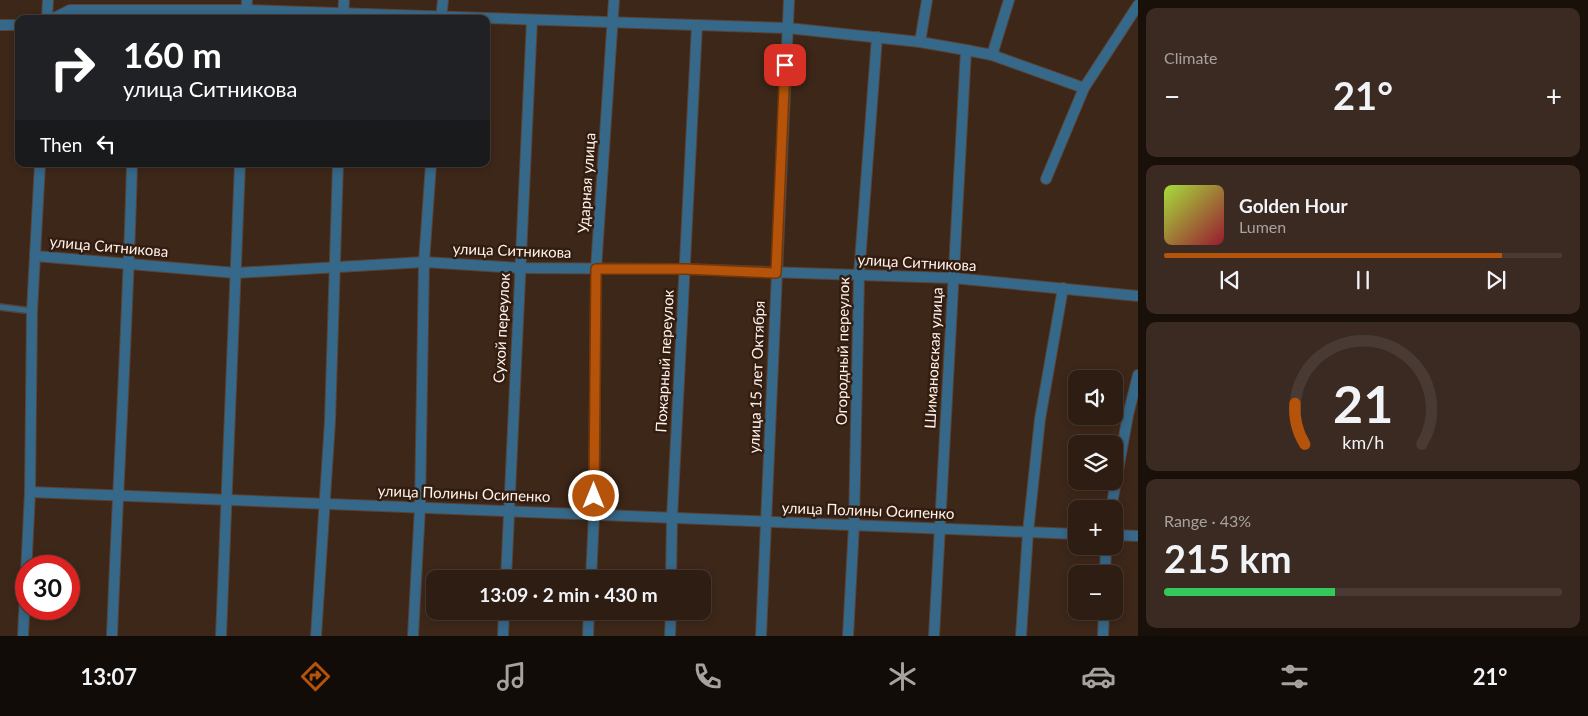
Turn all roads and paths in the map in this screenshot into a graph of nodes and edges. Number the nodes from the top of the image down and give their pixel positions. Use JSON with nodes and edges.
{"nodes":[{"id":1,"x":48,"y":0,"type":"edge"},
{"id":2,"x":344,"y":0,"type":"edge"},
{"id":3,"x":442,"y":0,"type":"edge"},
{"id":4,"x":614,"y":0,"type":"edge"},
{"id":5,"x":789,"y":0,"type":"edge"},
{"id":6,"x":927,"y":0,"type":"edge"},
{"id":7,"x":1009,"y":0,"type":"edge"},
{"id":8,"x":1138,"y":5,"type":"edge"},
{"id":9,"x":247,"y":10,"type":"edge"},
{"id":10,"x":137,"y":14,"type":"edge"},
{"id":11,"x":47,"y":15,"type":"edge"},
{"id":12,"x":60,"y":15,"type":"edge"},
{"id":13,"x":328,"y":15,"type":"edge"},
{"id":14,"x":344,"y":15,"type":"edge"},
{"id":15,"x":441,"y":15,"type":"edge"},
{"id":16,"x":490,"y":19,"type":"edge"},
{"id":17,"x":532,"y":20,"type":"junction"},
{"id":18,"x":612,"y":22,"type":"junction"},
{"id":19,"x":0,"y":25,"type":"edge"},
{"id":20,"x":697,"y":25,"type":"junction"},
{"id":21,"x":15,"y":26,"type":"edge"},
{"id":22,"x":787,"y":28,"type":"junction"},
{"id":23,"x":876,"y":36,"type":"junction"},
{"id":24,"x":920,"y":42,"type":"junction"},
{"id":25,"x":966,"y":50,"type":"junction"},
{"id":26,"x":992,"y":55,"type":"junction"},
{"id":27,"x":1084,"y":88,"type":"junction"},
{"id":28,"x":40,"y":167,"type":"edge"},
{"id":29,"x":132,"y":167,"type":"edge"},
{"id":30,"x":240,"y":167,"type":"edge"},
{"id":31,"x":338,"y":167,"type":"edge"},
{"id":32,"x":431,"y":167,"type":"edge"},
{"id":33,"x":1046,"y":179,"type":"dead end"},
{"id":34,"x":35,"y":256,"type":"junction"},
{"id":35,"x":424,"y":262,"type":"junction"},
{"id":36,"x":130,"y":264,"type":"junction"},
{"id":37,"x":335,"y":266,"type":"junction"},
{"id":38,"x":520,"y":268,"type":"junction"},
{"id":39,"x":596,"y":269,"type":"junction"},
{"id":40,"x":685,"y":269,"type":"junction"},
{"id":41,"x":236,"y":273,"type":"junction"},
{"id":42,"x":776,"y":273,"type":"junction"},
{"id":43,"x":859,"y":275,"type":"junction"},
{"id":44,"x":953,"y":278,"type":"junction"},
{"id":45,"x":1063,"y":288,"type":"junction"},
{"id":46,"x":1138,"y":296,"type":"edge"},
{"id":47,"x":0,"y":307,"type":"edge"},
{"id":48,"x":32,"y":311,"type":"junction"},
{"id":49,"x":1138,"y":374,"type":"edge"},
{"id":50,"x":30,"y":492,"type":"junction"},
{"id":51,"x":117,"y":495,"type":"junction"},
{"id":52,"x":225,"y":500,"type":"junction"},
{"id":53,"x":1113,"y":500,"type":"edge"},
{"id":54,"x":325,"y":504,"type":"junction"},
{"id":55,"x":420,"y":507,"type":"junction"},
{"id":56,"x":509,"y":511,"type":"junction"},
{"id":57,"x":594,"y":514,"type":"junction"},
{"id":58,"x":672,"y":518,"type":"junction"},
{"id":59,"x":766,"y":521,"type":"junction"},
{"id":60,"x":854,"y":525,"type":"junction"},
{"id":61,"x":940,"y":528,"type":"junction"},
{"id":62,"x":1028,"y":532,"type":"junction"},
{"id":63,"x":1068,"y":534,"type":"edge"},
{"id":64,"x":1123,"y":535,"type":"edge"},
{"id":65,"x":1138,"y":536,"type":"edge"},
{"id":66,"x":506,"y":570,"type":"edge"},
{"id":67,"x":591,"y":570,"type":"edge"},
{"id":68,"x":671,"y":570,"type":"edge"},
{"id":69,"x":504,"y":620,"type":"edge"},
{"id":70,"x":589,"y":620,"type":"edge"},
{"id":71,"x":671,"y":620,"type":"edge"},
{"id":72,"x":1104,"y":620,"type":"edge"},
{"id":73,"x":23,"y":636,"type":"edge"},
{"id":74,"x":112,"y":636,"type":"edge"},
{"id":75,"x":221,"y":636,"type":"edge"},
{"id":76,"x":316,"y":636,"type":"edge"},
{"id":77,"x":413,"y":636,"type":"edge"},
{"id":78,"x":503,"y":636,"type":"edge"},
{"id":79,"x":588,"y":636,"type":"edge"},
{"id":80,"x":670,"y":636,"type":"edge"},
{"id":81,"x":761,"y":636,"type":"edge"},
{"id":82,"x":848,"y":636,"type":"edge"},
{"id":83,"x":934,"y":636,"type":"edge"},
{"id":84,"x":1021,"y":636,"type":"edge"},
{"id":85,"x":1103,"y":636,"type":"edge"}],
"edges":[{"from":1,"to":11,"type":"street"},
{"from":2,"to":14,"type":"street"},
{"from":3,"to":15,"type":"street"},
{"from":4,"to":18,"type":"street","name":"Ударная улица"},
{"from":5,"to":22,"type":"street","name":"улица 15 лет Октября"},
{"from":6,"to":24,"type":"street"},
{"from":7,"to":26,"type":"street"},
{"from":8,"to":27,"type":"street"},
{"from":9,"to":10,"type":"street"},
{"from":9,"to":13,"type":"street"},
{"from":10,"to":12,"type":"street"},
{"from":16,"to":17,"type":"street"},
{"from":17,"to":18,"type":"street"},
{"from":17,"to":38,"type":"street","name":"Сухой переулок"},
{"from":18,"to":20,"type":"street"},
{"from":18,"to":39,"type":"street","name":"Ударная улица"},
{"from":19,"to":21,"type":"street"},
{"from":20,"to":22,"type":"street"},
{"from":20,"to":40,"type":"street","name":"Пожарный переулок"},
{"from":22,"to":23,"type":"street"},
{"from":22,"to":42,"type":"street","name":"улица 15 лет Октября"},
{"from":23,"to":24,"type":"street"},
{"from":23,"to":43,"type":"street","name":"Огородный переулок"},
{"from":24,"to":25,"type":"street"},
{"from":25,"to":26,"type":"street"},
{"from":25,"to":44,"type":"street","name":"Шимановская улица"},
{"from":26,"to":27,"type":"street"},
{"from":27,"to":33,"type":"street"},
{"from":28,"to":34,"type":"street"},
{"from":29,"to":36,"type":"street"},
{"from":30,"to":41,"type":"street"},
{"from":31,"to":37,"type":"street"},
{"from":32,"to":35,"type":"street"},
{"from":34,"to":36,"type":"street","name":"улица Ситникова"},
{"from":34,"to":48,"type":"street"},
{"from":35,"to":37,"type":"street","name":"улица Ситникова"},
{"from":35,"to":38,"type":"street","name":"улица Ситникова"},
{"from":35,"to":55,"type":"street"},
{"from":36,"to":41,"type":"street","name":"улица Ситникова"},
{"from":36,"to":51,"type":"street"},
{"from":37,"to":41,"type":"street","name":"улица Ситникова"},
{"from":37,"to":54,"type":"street"},
{"from":38,"to":39,"type":"street","name":"улица Ситникова"},
{"from":38,"to":56,"type":"street","name":"Сухой переулок"},
{"from":39,"to":40,"type":"street","name":"улица Ситникова"},
{"from":39,"to":57,"type":"street","name":"Ударная улица"},
{"from":40,"to":42,"type":"street","name":"улица Ситникова"},
{"from":40,"to":58,"type":"street","name":"Пожарный переулок"},
{"from":41,"to":52,"type":"street"},
{"from":42,"to":43,"type":"street","name":"улица Ситникова"},
{"from":42,"to":59,"type":"street","name":"улица 15 лет Октября"},
{"from":43,"to":44,"type":"street","name":"улица Ситникова"},
{"from":43,"to":60,"type":"street","name":"Огородный переулок"},
{"from":44,"to":45,"type":"street","name":"улица Ситникова"},
{"from":44,"to":61,"type":"street","name":"Шимановская улица"},
{"from":45,"to":46,"type":"street","name":"улица Ситникова"},
{"from":45,"to":62,"type":"street"},
{"from":47,"to":48,"type":"lane"},
{"from":48,"to":50,"type":"street"},
{"from":49,"to":53,"type":"street"},
{"from":50,"to":51,"type":"street","name":"улица Полины Осипенко"},
{"from":50,"to":73,"type":"street"},
{"from":51,"to":52,"type":"street","name":"улица Полины Осипенко"},
{"from":51,"to":74,"type":"street"},
{"from":52,"to":54,"type":"street","name":"улица Полины Осипенко"},
{"from":52,"to":75,"type":"street"},
{"from":54,"to":55,"type":"street","name":"улица Полины Осипенко"},
{"from":54,"to":76,"type":"street"},
{"from":55,"to":56,"type":"street","name":"улица Полины Осипенко"},
{"from":55,"to":77,"type":"street"},
{"from":56,"to":57,"type":"street","name":"улица Полины Осипенко"},
{"from":56,"to":66,"type":"street","name":"Сухой переулок"},
{"from":57,"to":58,"type":"street","name":"улица Полины Осипенко"},
{"from":57,"to":67,"type":"street","name":"Ударная улица"},
{"from":58,"to":59,"type":"street","name":"улица Полины Осипенко"},
{"from":58,"to":68,"type":"street","name":"Пожарный переулок"},
{"from":59,"to":60,"type":"street","name":"улица Полины Осипенко"},
{"from":59,"to":81,"type":"street","name":"улица 15 лет Октября"},
{"from":60,"to":61,"type":"street","name":"улица Полины Осипенко"},
{"from":60,"to":82,"type":"street","name":"Огородный переулок"},
{"from":61,"to":62,"type":"street","name":"улица Полины Осипенко"},
{"from":61,"to":83,"type":"street","name":"Шимановская улица"},
{"from":62,"to":63,"type":"street","name":"улица Полины Осипенко"},
{"from":62,"to":84,"type":"street"},
{"from":64,"to":65,"type":"street"},
{"from":69,"to":78,"type":"street"},
{"from":70,"to":79,"type":"street"},
{"from":71,"to":80,"type":"street"},
{"from":72,"to":85,"type":"street"}]}
